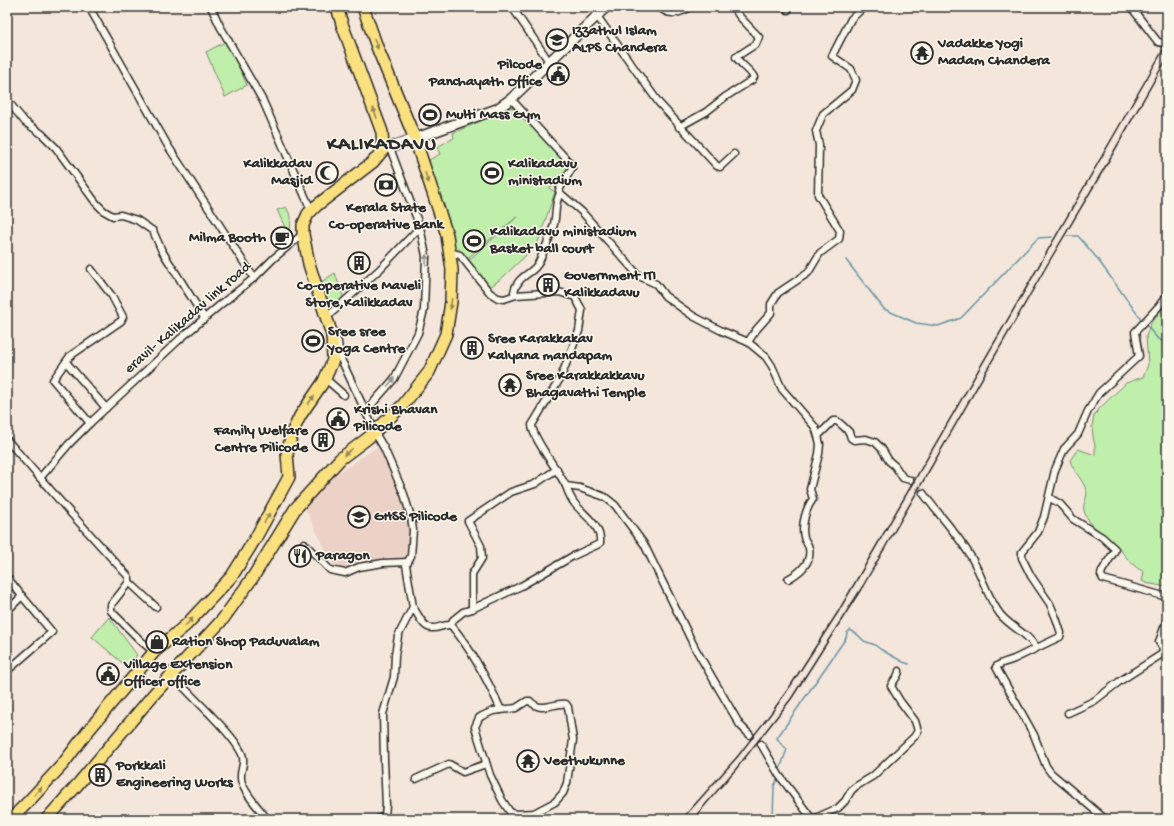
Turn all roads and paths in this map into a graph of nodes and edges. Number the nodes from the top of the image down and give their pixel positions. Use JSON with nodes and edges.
{"nodes":[{"id":1,"x":89,"y":7,"type":"edge"},
{"id":2,"x":210,"y":7,"type":"edge"},
{"id":3,"x":337,"y":7,"type":"edge"},
{"id":4,"x":363,"y":7,"type":"edge"},
{"id":5,"x":512,"y":7,"type":"edge"},
{"id":6,"x":660,"y":7,"type":"edge"},
{"id":7,"x":690,"y":7,"type":"edge"},
{"id":8,"x":733,"y":7,"type":"edge"},
{"id":9,"x":864,"y":7,"type":"edge"},
{"id":10,"x":1131,"y":7,"type":"edge"},
{"id":11,"x":601,"y":10,"type":"edge"},
{"id":12,"x":1164,"y":43,"type":"dead end"},
{"id":13,"x":550,"y":63,"type":"junction"},
{"id":14,"x":7,"y":100,"type":"edge"},
{"id":15,"x":511,"y":100,"type":"junction"},
{"id":16,"x":679,"y":126,"type":"junction"},
{"id":17,"x":415,"y":139,"type":"junction"},
{"id":18,"x":387,"y":149,"type":"junction"},
{"id":19,"x":734,"y":154,"type":"dead end"},
{"id":20,"x":560,"y":193,"type":"junction"},
{"id":21,"x":311,"y":210,"type":"junction"},
{"id":22,"x":420,"y":227,"type":"junction"},
{"id":23,"x":303,"y":234,"type":"junction"},
{"id":24,"x":449,"y":252,"type":"junction"},
{"id":25,"x":90,"y":269,"type":"dead end"},
{"id":26,"x":254,"y":278,"type":"junction"},
{"id":27,"x":516,"y":295,"type":"junction"},
{"id":28,"x":1167,"y":295,"type":"edge"},
{"id":29,"x":326,"y":318,"type":"junction"},
{"id":30,"x":205,"y":319,"type":"junction"},
{"id":31,"x":332,"y":335,"type":"junction"},
{"id":32,"x":748,"y":342,"type":"junction"},
{"id":33,"x":66,"y":362,"type":"junction"},
{"id":34,"x":324,"y":381,"type":"junction"},
{"id":35,"x":344,"y":395,"type":"dead end"},
{"id":36,"x":106,"y":408,"type":"junction"},
{"id":37,"x":365,"y":412,"type":"junction"},
{"id":38,"x":90,"y":423,"type":"junction"},
{"id":39,"x":375,"y":431,"type":"junction"},
{"id":40,"x":818,"y":436,"type":"junction"},
{"id":41,"x":7,"y":440,"type":"edge"},
{"id":42,"x":556,"y":469,"type":"junction"},
{"id":43,"x":40,"y":478,"type":"junction"},
{"id":44,"x":910,"y":480,"type":"tunnel mouth"},
{"id":45,"x":566,"y":486,"type":"junction"},
{"id":46,"x":923,"y":493,"type":"tunnel mouth"},
{"id":47,"x":1050,"y":498,"type":"junction"},
{"id":48,"x":304,"y":543,"type":"dead end"},
{"id":49,"x":408,"y":562,"type":"junction"},
{"id":50,"x":7,"y":577,"type":"edge"},
{"id":51,"x":788,"y":579,"type":"dead end"},
{"id":52,"x":129,"y":582,"type":"junction"},
{"id":53,"x":22,"y":596,"type":"junction"},
{"id":54,"x":1167,"y":597,"type":"edge"},
{"id":55,"x":156,"y":607,"type":"dead end"},
{"id":56,"x":413,"y":607,"type":"junction"},
{"id":57,"x":472,"y":609,"type":"junction"},
{"id":58,"x":7,"y":611,"type":"edge"},
{"id":59,"x":1167,"y":619,"type":"edge"},
{"id":60,"x":451,"y":625,"type":"junction"},
{"id":61,"x":1037,"y":647,"type":"junction"},
{"id":62,"x":154,"y":652,"type":"junction"},
{"id":63,"x":7,"y":671,"type":"edge"},
{"id":64,"x":899,"y":671,"type":"dead end"},
{"id":65,"x":172,"y":675,"type":"junction"},
{"id":66,"x":501,"y":710,"type":"junction"},
{"id":67,"x":1068,"y":713,"type":"dead end"},
{"id":68,"x":750,"y":735,"type":"dead end"},
{"id":69,"x":761,"y":744,"type":"dead end"},
{"id":70,"x":486,"y":764,"type":"junction"},
{"id":71,"x":416,"y":779,"type":"dead end"},
{"id":72,"x":535,"y":816,"type":"edge"},
{"id":73,"x":385,"y":818,"type":"edge"},
{"id":74,"x":11,"y":819,"type":"edge"},
{"id":75,"x":47,"y":819,"type":"edge"},
{"id":76,"x":267,"y":819,"type":"edge"},
{"id":77,"x":378,"y":819,"type":"edge"},
{"id":78,"x":812,"y":819,"type":"edge"},
{"id":79,"x":1106,"y":819,"type":"edge"}],
"edges":[{"from":1,"to":26,"type":"street"},
{"from":2,"to":21,"type":"street"},
{"from":18,"to":3,"type":"highway","one_way":true},
{"from":4,"to":17,"type":"highway","one_way":true},
{"from":5,"to":13,"type":"street"},
{"from":6,"to":7,"type":"street"},
{"from":8,"to":16,"type":"street"},
{"from":9,"to":32,"type":"street"},
{"from":10,"to":12,"type":"street"},
{"from":11,"to":13,"type":"main road"},
{"from":11,"to":16,"type":"street"},
{"from":13,"to":15,"type":"main road"},
{"from":14,"to":30,"type":"street"},
{"from":15,"to":17,"type":"main road"},
{"from":15,"to":20,"type":"street"},
{"from":16,"to":19,"type":"street"},
{"from":17,"to":18,"type":"main road"},
{"from":17,"to":24,"type":"highway","one_way":true},
{"from":18,"to":21,"type":"highway"},
{"from":18,"to":22,"type":"street"},
{"from":20,"to":27,"type":"street"},
{"from":20,"to":32,"type":"street"},
{"from":21,"to":23,"type":"highway"},
{"from":22,"to":29,"type":"street"},
{"from":37,"to":22,"type":"street","one_way":true},
{"from":23,"to":26,"type":"street","name":"eravil- Kalikadav link road"},
{"from":23,"to":29,"type":"highway"},
{"from":24,"to":27,"type":"street"},
{"from":24,"to":39,"type":"highway","one_way":true},
{"from":25,"to":33,"type":"street"},
{"from":26,"to":30,"type":"street","name":"eravil- Kalikadav link road"},
{"from":27,"to":42,"type":"street"},
{"from":28,"to":47,"type":"street"},
{"from":29,"to":31,"type":"highway"},
{"from":30,"to":36,"type":"street","name":"eravil- Kalikadav link road"},
{"from":31,"to":34,"type":"highway"},
{"from":31,"to":37,"type":"street"},
{"from":32,"to":40,"type":"street"},
{"from":33,"to":36,"type":"street"},
{"from":33,"to":38,"type":"street"},
{"from":34,"to":35,"type":"street"},
{"from":62,"to":34,"type":"highway","one_way":true},
{"from":36,"to":38,"type":"street","name":"eravil- Kalikadav link road"},
{"from":37,"to":39,"type":"street"},
{"from":38,"to":43,"type":"street","name":"eravil- Kalikadav link road"},
{"from":39,"to":49,"type":"street"},
{"from":39,"to":65,"type":"highway","one_way":true},
{"from":40,"to":44,"type":"street"},
{"from":40,"to":51,"type":"street"},
{"from":41,"to":43,"type":"street"},
{"from":42,"to":45,"type":"street"},
{"from":42,"to":57,"type":"street"},
{"from":43,"to":52,"type":"street"},
{"from":45,"to":57,"type":"street"},
{"from":45,"to":68,"type":"street"},
{"from":46,"to":61,"type":"street"},
{"from":47,"to":54,"type":"street"},
{"from":47,"to":61,"type":"street"},
{"from":48,"to":49,"type":"street"},
{"from":49,"to":56,"type":"street"},
{"from":50,"to":53,"type":"street"},
{"from":52,"to":55,"type":"street"},
{"from":52,"to":62,"type":"street"},
{"from":53,"to":58,"type":"street"},
{"from":53,"to":63,"type":"street"},
{"from":56,"to":60,"type":"street"},
{"from":56,"to":73,"type":"street"},
{"from":57,"to":60,"type":"street"},
{"from":59,"to":67,"type":"street"},
{"from":60,"to":66,"type":"street"},
{"from":61,"to":79,"type":"street"},
{"from":74,"to":62,"type":"highway","one_way":true},
{"from":64,"to":78,"type":"street"},
{"from":65,"to":75,"type":"highway"},
{"from":65,"to":76,"type":"street"},
{"from":66,"to":70,"type":"street"},
{"from":66,"to":72,"type":"street"},
{"from":69,"to":78,"type":"street"},
{"from":70,"to":71,"type":"street"},
{"from":70,"to":72,"type":"street"},
{"from":73,"to":77,"type":"street"}]}
